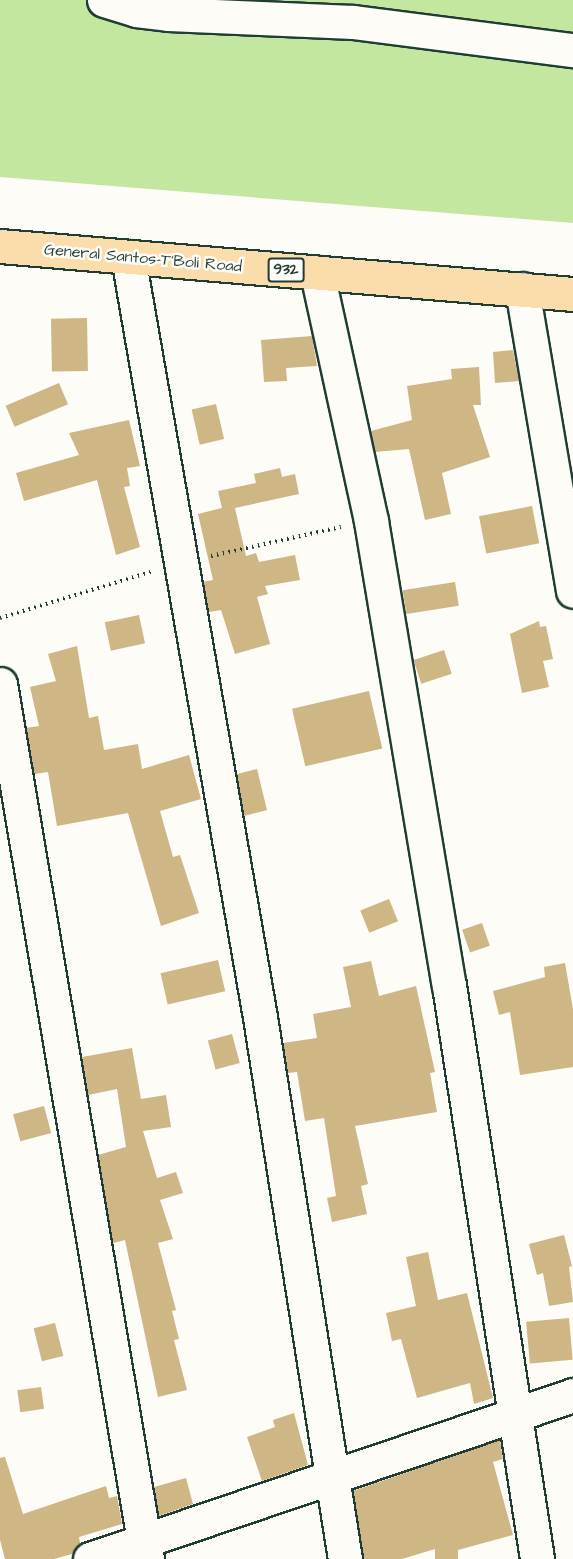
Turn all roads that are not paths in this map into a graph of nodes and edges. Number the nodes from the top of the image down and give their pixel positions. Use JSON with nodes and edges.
{"nodes":[{"id":1,"x":104,"y":0,"type":"edge"},
{"id":2,"x":573,"y":50,"type":"edge"},
{"id":3,"x":0,"y":246,"type":"edge"},
{"id":4,"x":128,"y":257,"type":"junction"},
{"id":5,"x":317,"y":273,"type":"junction"},
{"id":6,"x":522,"y":290,"type":"junction"},
{"id":7,"x":573,"y":294,"type":"edge"},
{"id":8,"x":573,"y":591,"type":"edge"},
{"id":9,"x":0,"y":684,"type":"edge"},
{"id":10,"x":573,"y":1395,"type":"edge"},
{"id":11,"x":513,"y":1416,"type":"junction"},
{"id":12,"x":332,"y":1476,"type":"junction"},
{"id":13,"x":146,"y":1551,"type":"edge"},
{"id":14,"x":90,"y":1559,"type":"edge"},
{"id":15,"x":345,"y":1559,"type":"edge"},
{"id":16,"x":537,"y":1559,"type":"edge"}],
"edges":[{"from":1,"to":2,"type":"street"},
{"from":3,"to":4,"type":"main road","name":"General Santos-T'Boli Road","number":"932"},
{"from":4,"to":5,"type":"main road","name":"General Santos-T'Boli Road","number":"932"},
{"from":4,"to":12,"type":"street"},
{"from":5,"to":6,"type":"main road","name":"General Santos-T'Boli Road","number":"932"},
{"from":5,"to":11,"type":"street"},
{"from":6,"to":7,"type":"main road","name":"General Santos-T'Boli Road","number":"932"},
{"from":6,"to":8,"type":"street"},
{"from":9,"to":13,"type":"street"},
{"from":10,"to":11,"type":"street"},
{"from":11,"to":12,"type":"street"},
{"from":11,"to":16,"type":"street"},
{"from":12,"to":13,"type":"street"},
{"from":12,"to":15,"type":"street"},
{"from":13,"to":14,"type":"street"}]}
